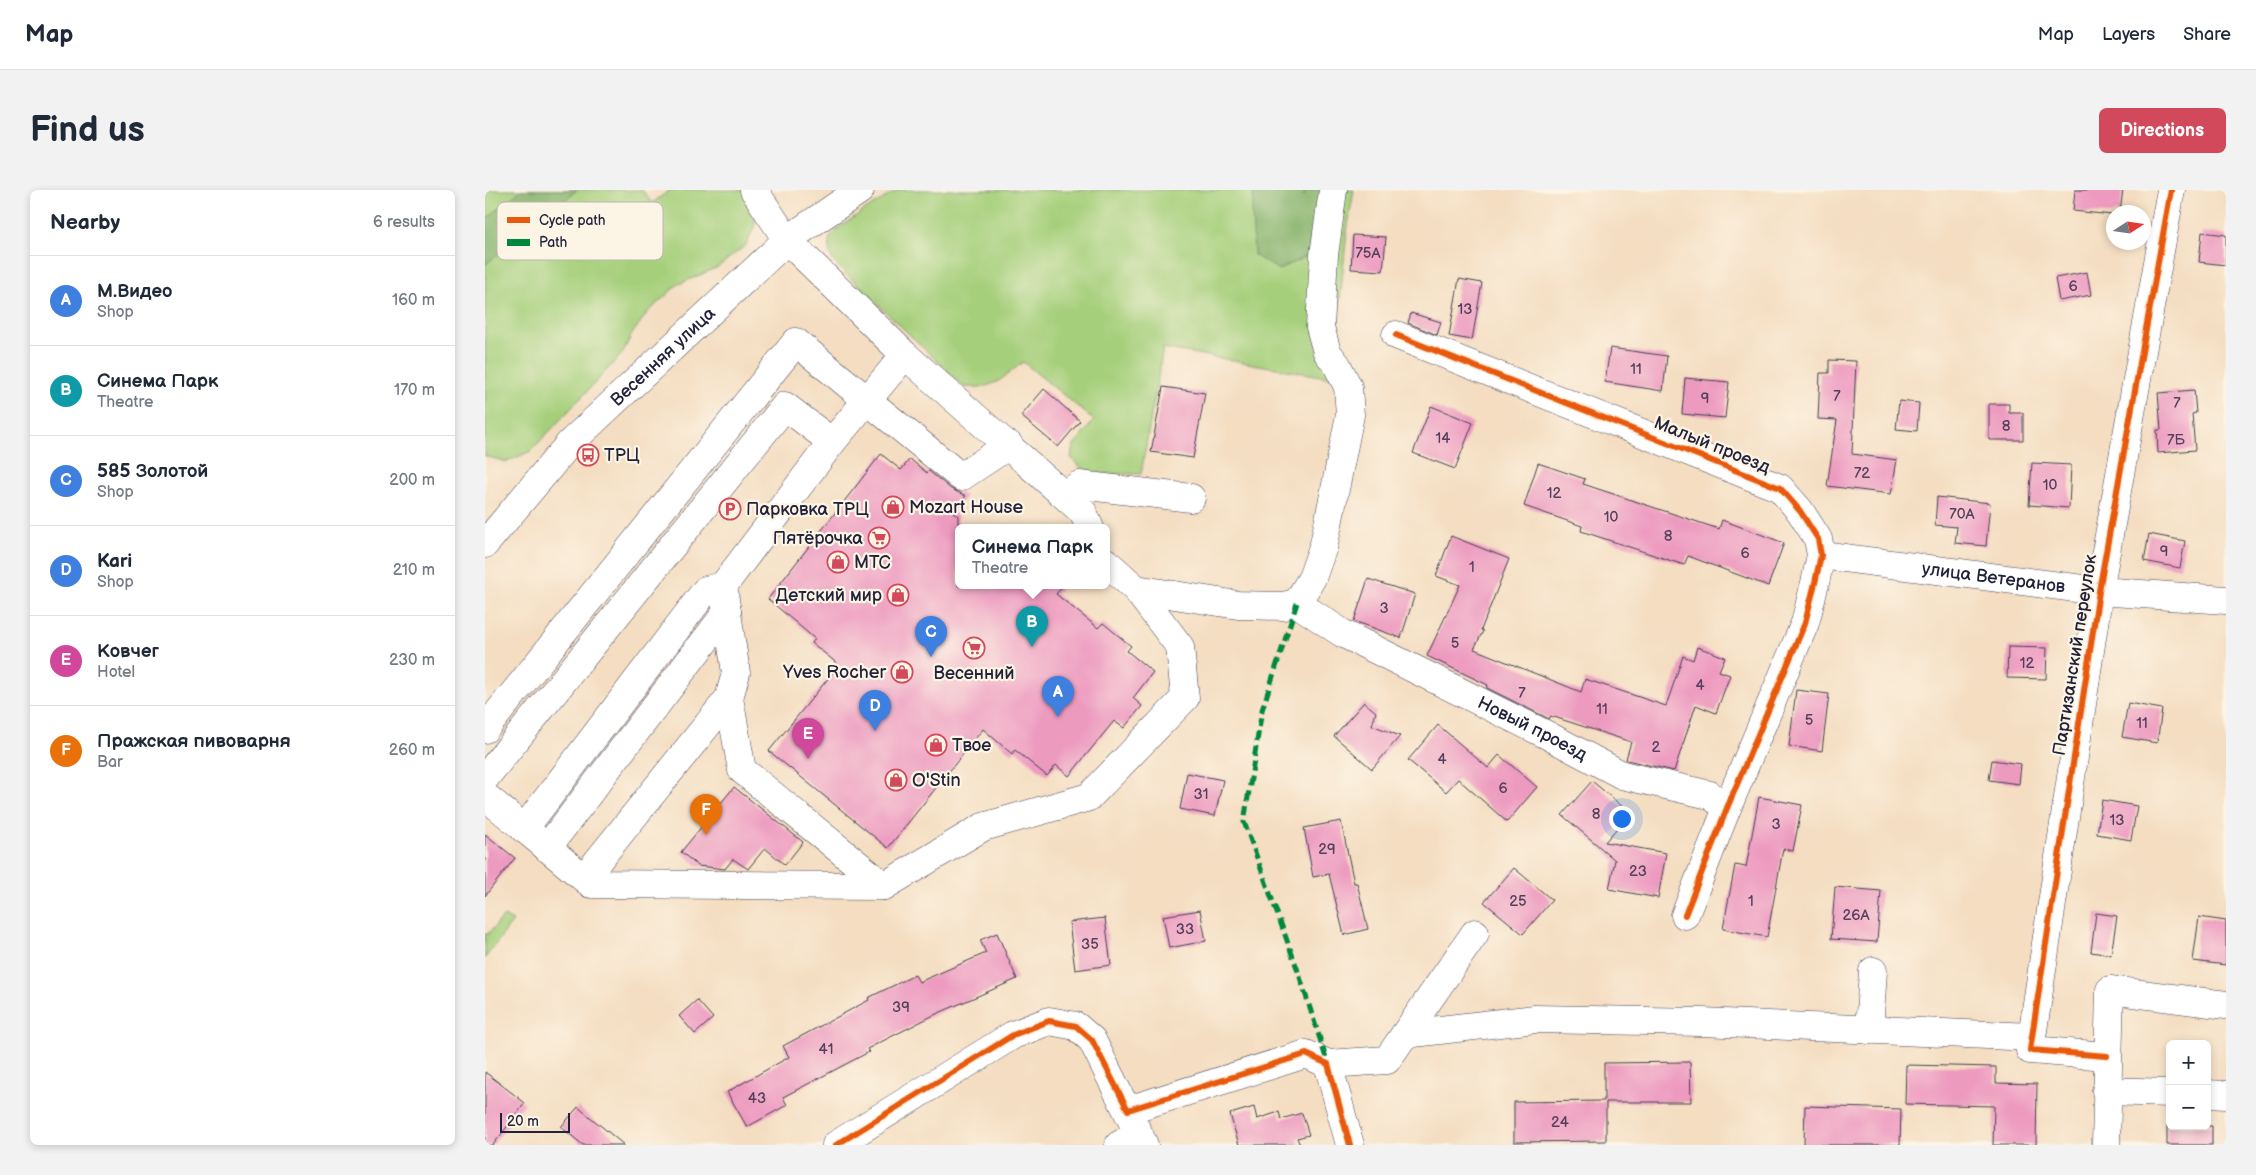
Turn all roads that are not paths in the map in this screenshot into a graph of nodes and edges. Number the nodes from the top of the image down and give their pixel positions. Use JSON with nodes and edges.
{"nodes":[{"id":1,"x":754,"y":190,"type":"edge"},
{"id":2,"x":860,"y":190,"type":"edge"},
{"id":3,"x":1333,"y":190,"type":"edge"},
{"id":4,"x":2171,"y":190,"type":"edge"},
{"id":5,"x":787,"y":240,"type":"junction"},
{"id":6,"x":1396,"y":334,"type":"dead end"},
{"id":7,"x":905,"y":355,"type":"junction"},
{"id":8,"x":867,"y":401,"type":"junction"},
{"id":9,"x":832,"y":442,"type":"junction"},
{"id":10,"x":1009,"y":445,"type":"junction"},
{"id":11,"x":1065,"y":495,"type":"junction"},
{"id":12,"x":1191,"y":498,"type":"dead end"},
{"id":13,"x":1088,"y":524,"type":"edge"},
{"id":14,"x":485,"y":544,"type":"edge"},
{"id":15,"x":1821,"y":555,"type":"junction"},
{"id":16,"x":1110,"y":566,"type":"edge"},
{"id":17,"x":723,"y":586,"type":"junction"},
{"id":18,"x":1136,"y":589,"type":"junction"},
{"id":19,"x":2099,"y":591,"type":"junction"},
{"id":20,"x":1177,"y":595,"type":"junction"},
{"id":21,"x":2226,"y":600,"type":"edge"},
{"id":22,"x":1297,"y":603,"type":"junction"},
{"id":23,"x":727,"y":612,"type":"junction"},
{"id":24,"x":1159,"y":620,"type":"junction"},
{"id":25,"x":729,"y":698,"type":"junction"},
{"id":26,"x":485,"y":729,"type":"edge"},
{"id":27,"x":485,"y":778,"type":"edge"},
{"id":28,"x":485,"y":796,"type":"edge"},
{"id":29,"x":1727,"y":808,"type":"junction"},
{"id":30,"x":524,"y":829,"type":"junction"},
{"id":31,"x":547,"y":848,"type":"junction"},
{"id":32,"x":584,"y":878,"type":"junction"},
{"id":33,"x":884,"y":886,"type":"junction"},
{"id":34,"x":1685,"y":914,"type":"dead end"},
{"id":35,"x":1475,"y":933,"type":"dead end"},
{"id":36,"x":1873,"y":971,"type":"dead end"},
{"id":37,"x":2226,"y":1005,"type":"edge"},
{"id":38,"x":1869,"y":1030,"type":"junction"},
{"id":39,"x":1405,"y":1034,"type":"junction"},
{"id":40,"x":2032,"y":1038,"type":"junction"},
{"id":41,"x":2107,"y":1056,"type":"junction"},
{"id":42,"x":1328,"y":1064,"type":"junction"},
{"id":43,"x":2106,"y":1091,"type":"junction"},
{"id":44,"x":2166,"y":1093,"type":"edge"},
{"id":45,"x":2211,"y":1094,"type":"edge"},
{"id":46,"x":2226,"y":1095,"type":"edge"},
{"id":47,"x":1133,"y":1133,"type":"edge"},
{"id":48,"x":836,"y":1145,"type":"edge"},
{"id":49,"x":1350,"y":1145,"type":"edge"},
{"id":50,"x":2106,"y":1145,"type":"edge"}],
"edges":[{"from":1,"to":5,"type":"street"},
{"from":2,"to":5,"type":"street","name":"Весенняя улица"},
{"from":3,"to":22,"type":"street"},
{"from":4,"to":19,"type":"street","name":"Партизанский переулок"},
{"from":5,"to":7,"type":"street"},
{"from":5,"to":14,"type":"street","name":"Весенняя улица"},
{"from":6,"to":15,"type":"street","name":"Малый проезд"},
{"from":7,"to":8,"type":"street"},
{"from":7,"to":10,"type":"street"},
{"from":8,"to":9,"type":"street"},
{"from":8,"to":10,"type":"street"},
{"from":8,"to":26,"type":"street"},
{"from":9,"to":17,"type":"street"},
{"from":9,"to":27,"type":"street"},
{"from":10,"to":11,"type":"street"},
{"from":11,"to":12,"type":"street"},
{"from":11,"to":13,"type":"street"},
{"from":15,"to":19,"type":"street","name":"улица Ветеранов"},
{"from":15,"to":29,"type":"street"},
{"from":16,"to":18,"type":"street"},
{"from":17,"to":23,"type":"street"},
{"from":17,"to":30,"type":"street"},
{"from":18,"to":20,"type":"street"},
{"from":18,"to":24,"type":"street"},
{"from":19,"to":21,"type":"street","name":"улица Ветеранов"},
{"from":19,"to":40,"type":"street","name":"Партизанский переулок"},
{"from":20,"to":22,"type":"street"},
{"from":20,"to":24,"type":"street"},
{"from":22,"to":29,"type":"street","name":"Новый проезд"},
{"from":23,"to":25,"type":"street"},
{"from":23,"to":31,"type":"street"},
{"from":24,"to":33,"type":"street"},
{"from":25,"to":32,"type":"street"},
{"from":25,"to":33,"type":"street"},
{"from":28,"to":30,"type":"street"},
{"from":29,"to":34,"type":"street"},
{"from":30,"to":31,"type":"street"},
{"from":31,"to":32,"type":"street"},
{"from":32,"to":33,"type":"street"},
{"from":35,"to":39,"type":"street"},
{"from":36,"to":38,"type":"street"},
{"from":37,"to":41,"type":"street"},
{"from":38,"to":39,"type":"street"},
{"from":38,"to":40,"type":"street"},
{"from":39,"to":42,"type":"street"},
{"from":40,"to":41,"type":"street"},
{"from":41,"to":43,"type":"street"},
{"from":42,"to":47,"type":"street"},
{"from":42,"to":49,"type":"street"},
{"from":43,"to":44,"type":"street"},
{"from":43,"to":50,"type":"street"},
{"from":45,"to":46,"type":"street"},
{"from":47,"to":48,"type":"street"}]}
